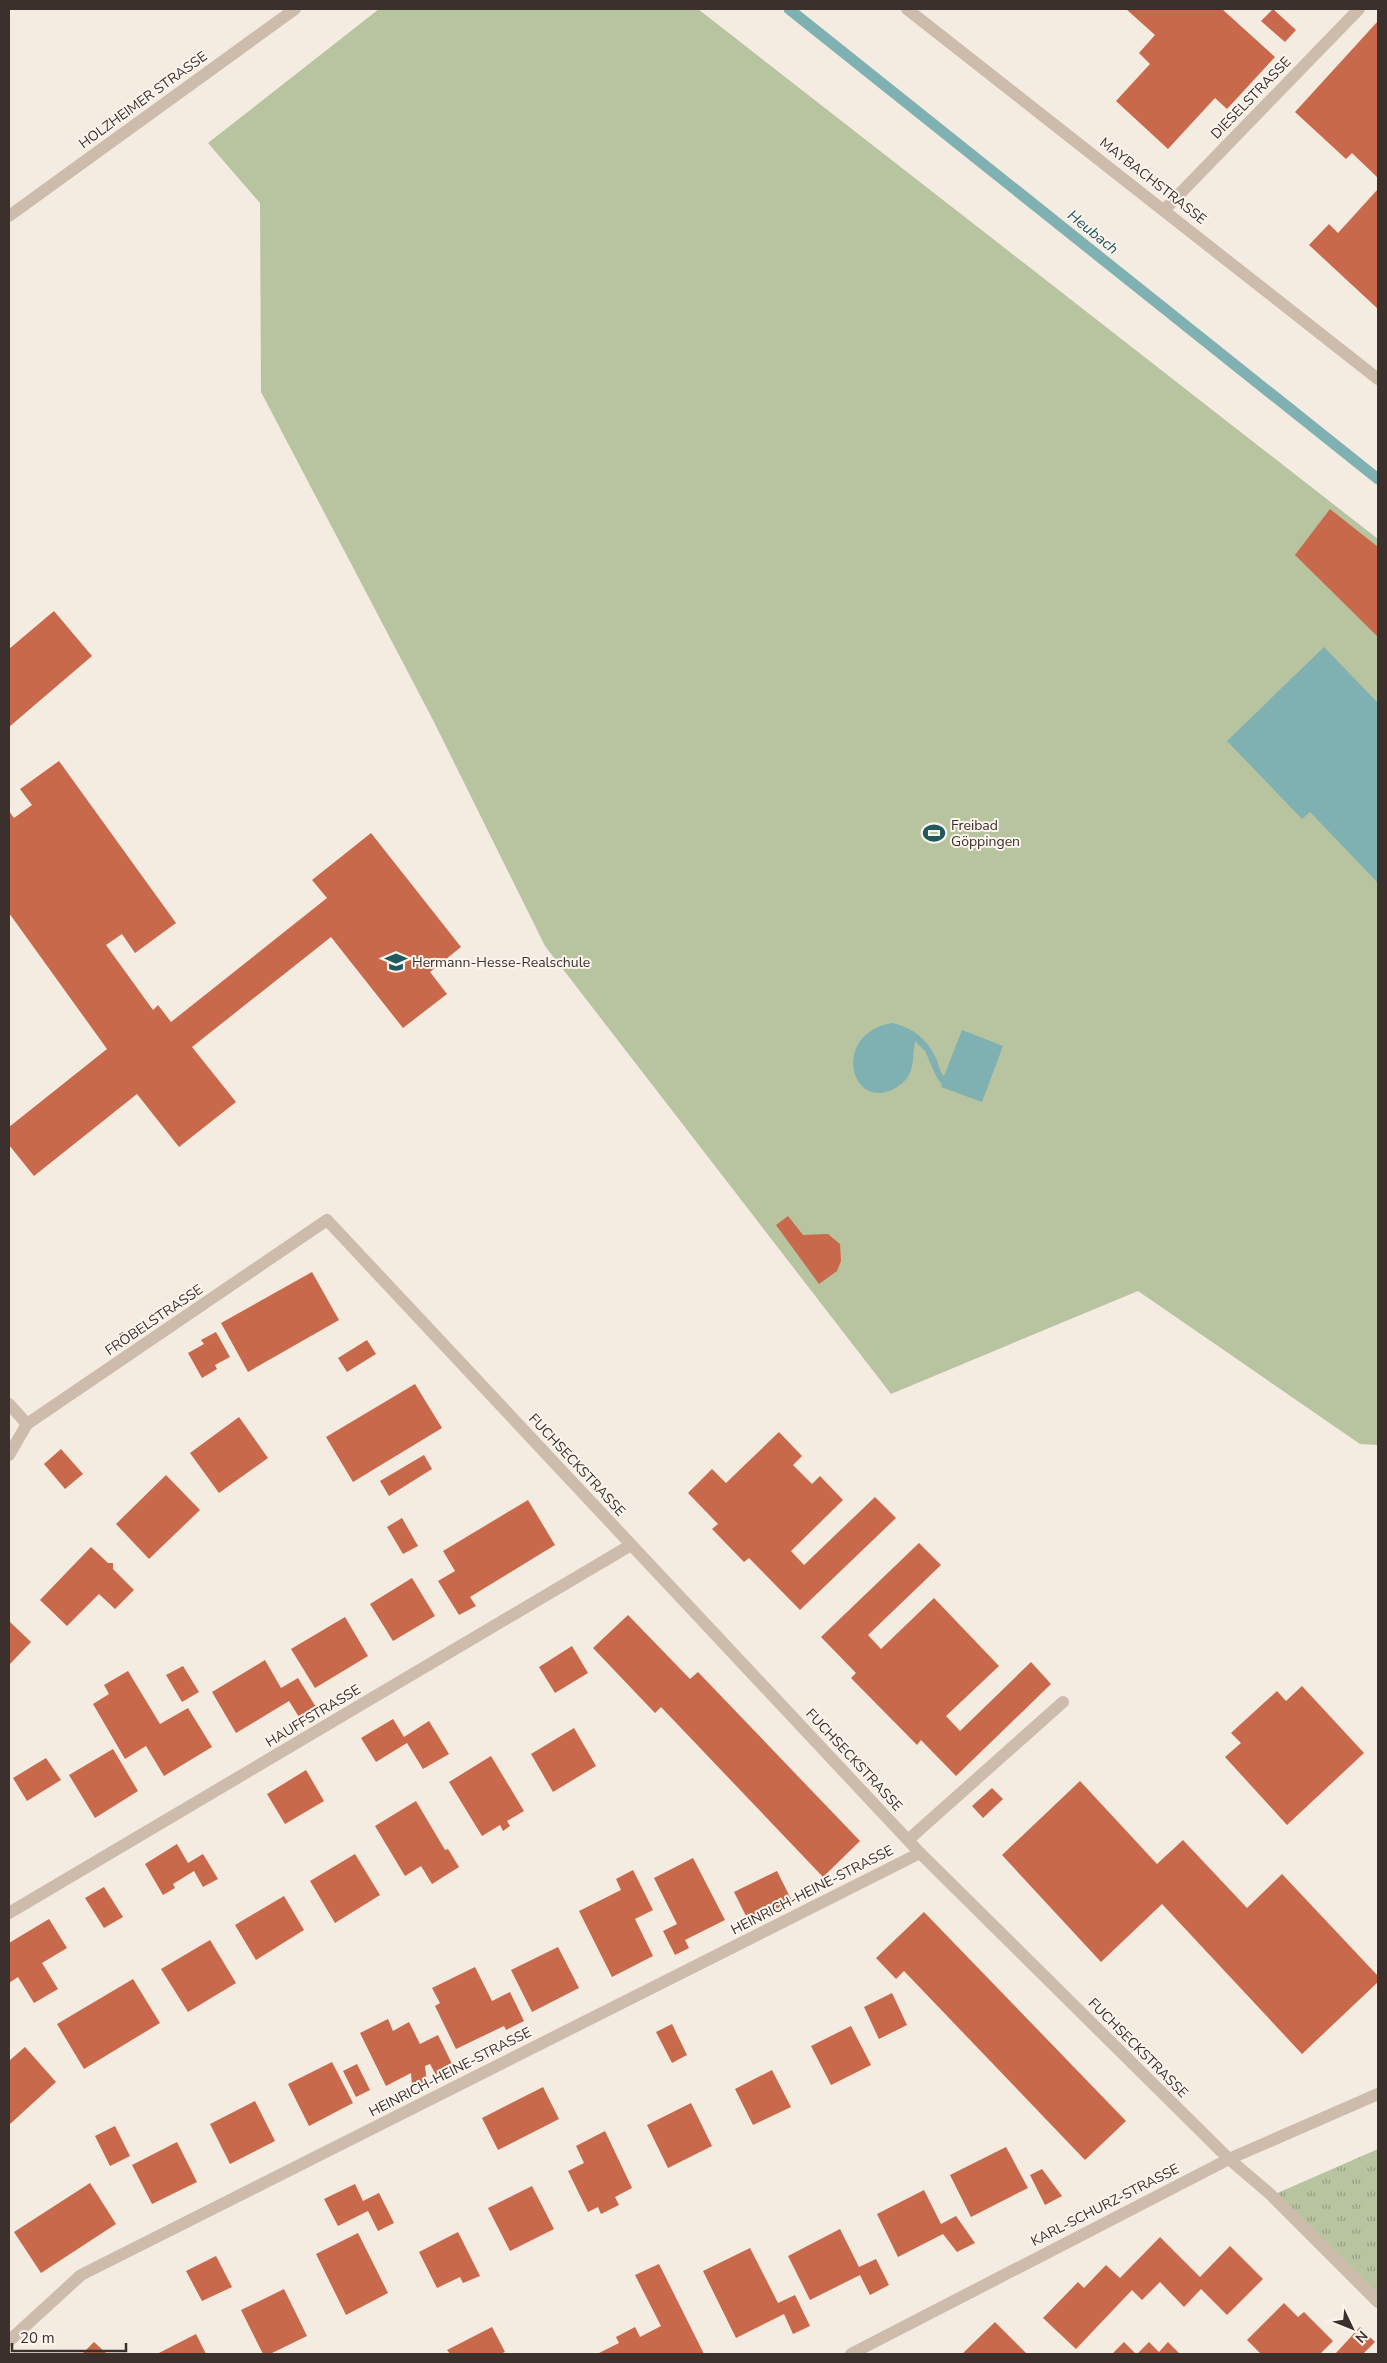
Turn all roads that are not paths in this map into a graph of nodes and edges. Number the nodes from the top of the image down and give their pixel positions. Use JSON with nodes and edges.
{"nodes":[{"id":1,"x":294,"y":9,"type":"edge"},
{"id":2,"x":907,"y":9,"type":"edge"},
{"id":3,"x":1359,"y":9,"type":"edge"},
{"id":4,"x":1165,"y":209,"type":"junction"},
{"id":5,"x":9,"y":216,"type":"edge"},
{"id":6,"x":1378,"y":379,"type":"edge"},
{"id":7,"x":327,"y":1220,"type":"joint"},
{"id":8,"x":9,"y":1404,"type":"edge"},
{"id":9,"x":27,"y":1424,"type":"junction"},
{"id":10,"x":9,"y":1455,"type":"edge"},
{"id":11,"x":632,"y":1545,"type":"junction"},
{"id":12,"x":1063,"y":1702,"type":"dead end"},
{"id":13,"x":908,"y":1840,"type":"junction"},
{"id":14,"x":920,"y":1852,"type":"junction"},
{"id":15,"x":9,"y":1913,"type":"edge"},
{"id":16,"x":1378,"y":2094,"type":"edge"},
{"id":17,"x":1229,"y":2159,"type":"junction"},
{"id":18,"x":1378,"y":2302,"type":"edge"},
{"id":19,"x":9,"y":2341,"type":"edge"},
{"id":20,"x":852,"y":2354,"type":"edge"}],
"edges":[{"from":1,"to":5,"type":"street","name":"HOLZHEIMER STRASSE"},
{"from":2,"to":4,"type":"street","name":"MAYBACHSTRASSE"},
{"from":3,"to":4,"type":"street","name":"DIESELSTRASSE"},
{"from":4,"to":6,"type":"street","name":"MAYBACHSTRASSE"},
{"from":7,"to":9,"type":"street","name":"FRÖBELSTRASSE"},
{"from":7,"to":11,"type":"street","name":"FUCHSECKSTRASSE"},
{"from":8,"to":9,"type":"street"},
{"from":9,"to":10,"type":"street","name":"FRÖBELSTRASSE"},
{"from":11,"to":13,"type":"street","name":"FUCHSECKSTRASSE"},
{"from":11,"to":15,"type":"street","name":"HAUFFSTRASSE"},
{"from":12,"to":13,"type":"street"},
{"from":13,"to":14,"type":"street","name":"FUCHSECKSTRASSE"},
{"from":14,"to":17,"type":"street","name":"FUCHSECKSTRASSE"},
{"from":14,"to":19,"type":"street","name":"HEINRICH-HEINE-STRASSE"},
{"from":16,"to":17,"type":"street","name":"KARL-SCHURZ-STRASSE"},
{"from":17,"to":18,"type":"street","name":"FUCHSECKSTRASSE"},
{"from":17,"to":20,"type":"street","name":"KARL-SCHURZ-STRASSE"}]}
